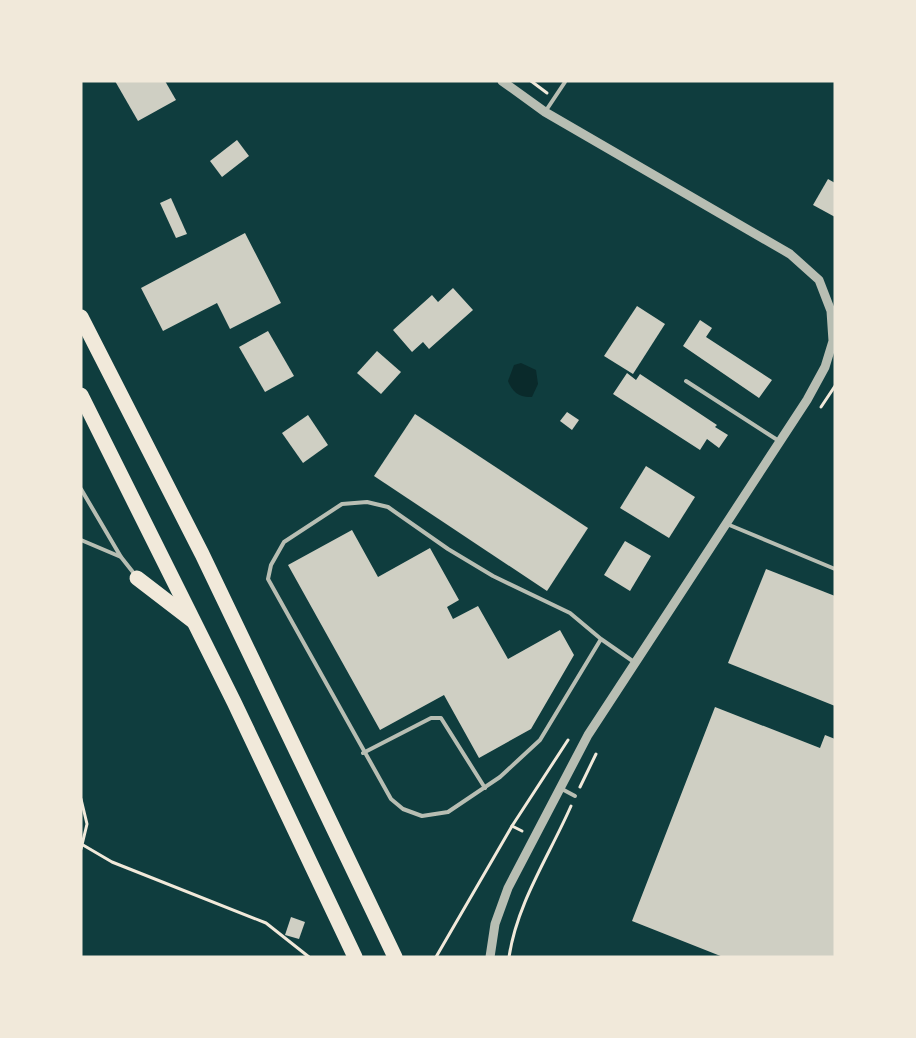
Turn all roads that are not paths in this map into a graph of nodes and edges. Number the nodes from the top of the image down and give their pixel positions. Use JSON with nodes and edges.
{"nodes":[{"id":1,"x":502,"y":81,"type":"edge"},
{"id":2,"x":564,"y":82,"type":"edge"},
{"id":3,"x":545,"y":112,"type":"junction"},
{"id":4,"x":833,"y":311,"type":"edge"},
{"id":5,"x":81,"y":317,"type":"edge"},
{"id":6,"x":686,"y":381,"type":"dead end"},
{"id":7,"x":81,"y":395,"type":"edge"},
{"id":8,"x":779,"y":441,"type":"junction"},
{"id":9,"x":81,"y":489,"type":"edge"},
{"id":10,"x":725,"y":523,"type":"junction"},
{"id":11,"x":81,"y":540,"type":"edge"},
{"id":12,"x":120,"y":557,"type":"junction"},
{"id":13,"x":835,"y":569,"type":"edge"},
{"id":14,"x":137,"y":578,"type":"joint"},
{"id":15,"x":195,"y":622,"type":"junction"},
{"id":16,"x":601,"y":639,"type":"junction"},
{"id":17,"x":634,"y":662,"type":"junction"},
{"id":18,"x":364,"y":753,"type":"junction"},
{"id":19,"x":484,"y":788,"type":"junction"},
{"id":20,"x":560,"y":788,"type":"junction"},
{"id":21,"x":575,"y":796,"type":"road end"},
{"id":22,"x":355,"y":957,"type":"edge"},
{"id":23,"x":395,"y":957,"type":"edge"},
{"id":24,"x":490,"y":957,"type":"edge"}],
"edges":[{"from":1,"to":3,"type":"street"},
{"from":2,"to":3,"type":"lane"},
{"from":3,"to":4,"type":"street"},
{"from":4,"to":8,"type":"street"},
{"from":5,"to":23,"type":"highway"},
{"from":6,"to":8,"type":"lane"},
{"from":7,"to":15,"type":"highway"},
{"from":8,"to":10,"type":"street"},
{"from":9,"to":12,"type":"lane"},
{"from":10,"to":13,"type":"lane"},
{"from":10,"to":17,"type":"street"},
{"from":11,"to":12,"type":"lane"},
{"from":12,"to":14,"type":"lane"},
{"from":14,"to":15,"type":"highway"},
{"from":15,"to":22,"type":"highway"},
{"from":16,"to":17,"type":"lane"},
{"from":16,"to":18,"type":"lane"},
{"from":16,"to":19,"type":"lane"},
{"from":17,"to":20,"type":"street"},
{"from":18,"to":19,"type":"lane"},
{"from":18,"to":19,"type":"lane"},
{"from":20,"to":21,"type":"lane"},
{"from":20,"to":24,"type":"street"}]}
